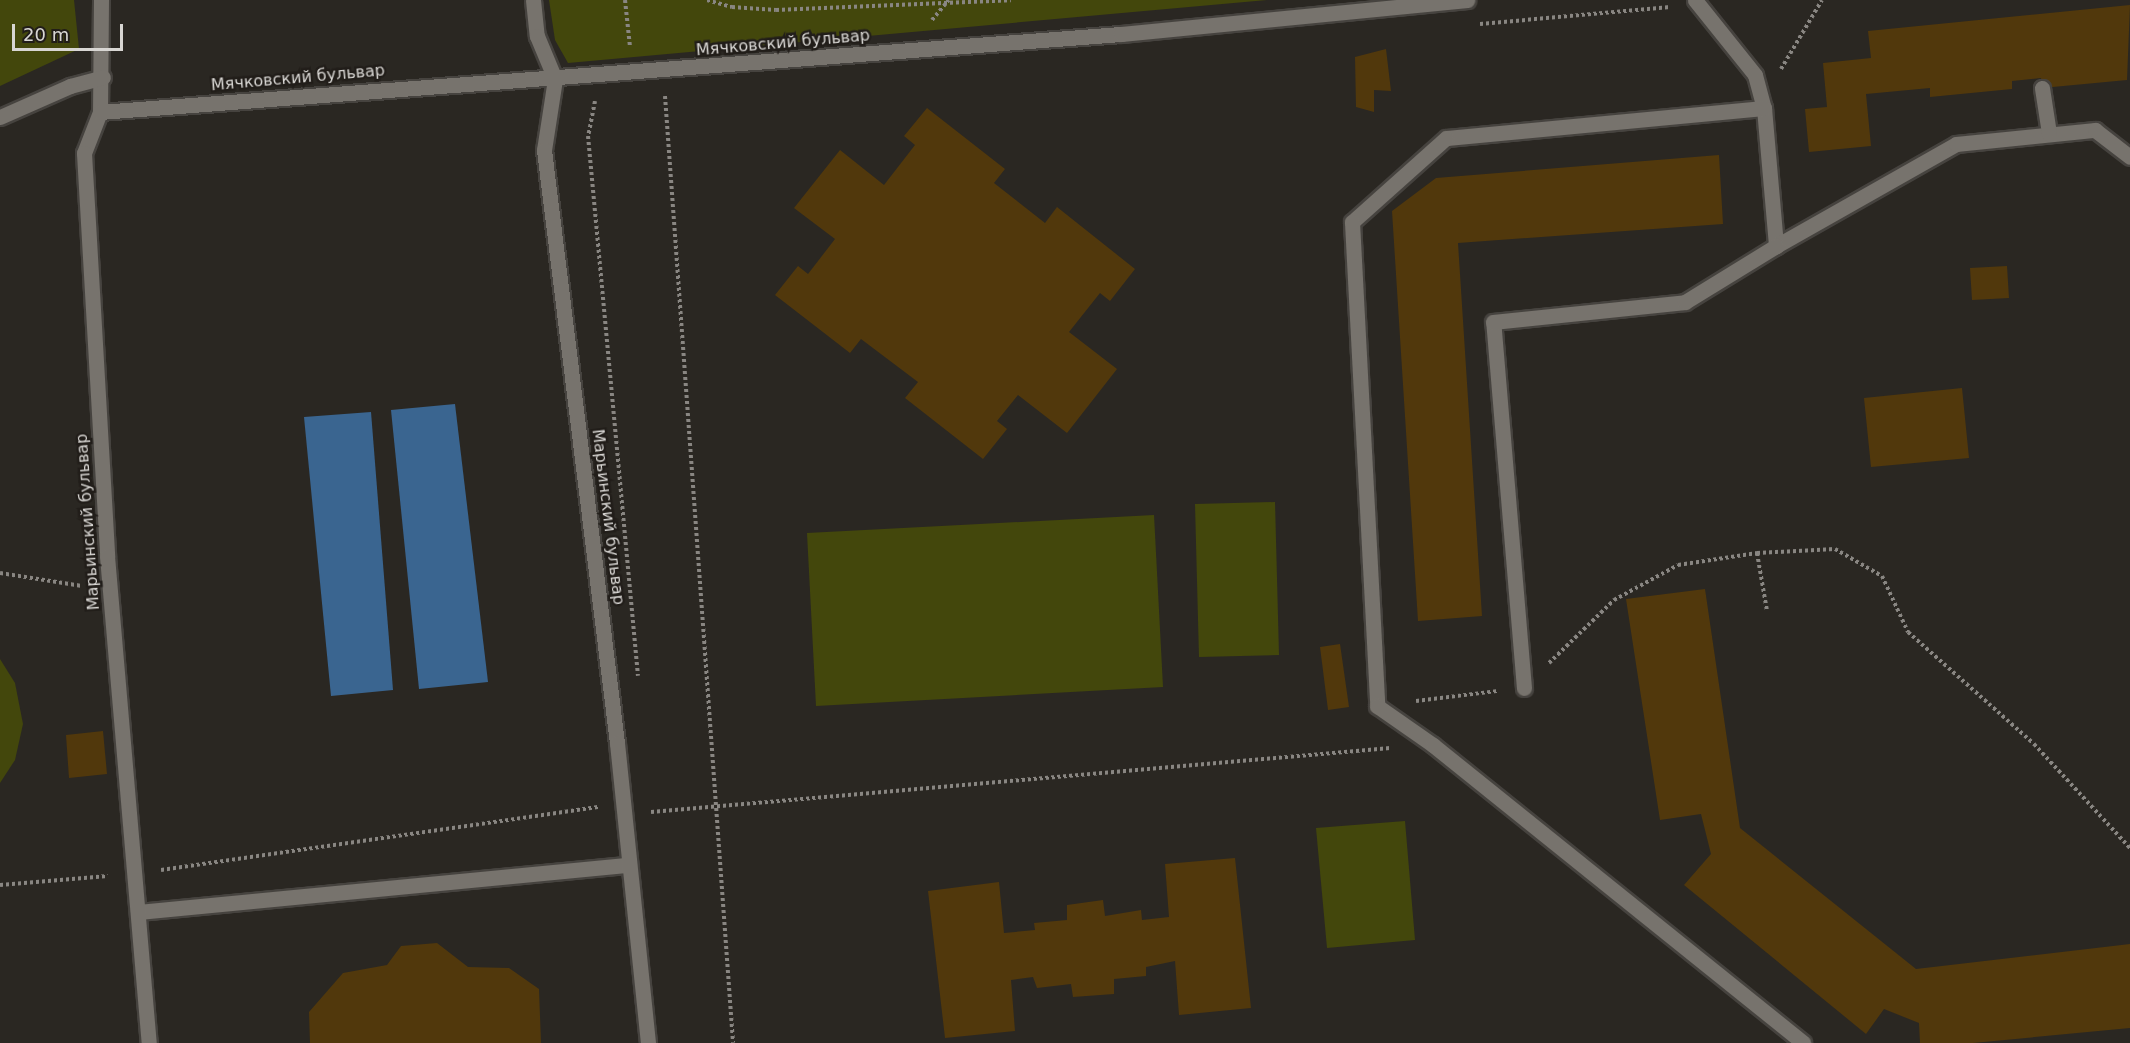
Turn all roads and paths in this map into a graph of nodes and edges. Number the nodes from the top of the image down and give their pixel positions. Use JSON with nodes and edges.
{"nodes":[{"id":1,"x":101,"y":0,"type":"edge"},
{"id":2,"x":533,"y":0,"type":"edge"},
{"id":3,"x":625,"y":0,"type":"edge"},
{"id":4,"x":707,"y":0,"type":"edge"},
{"id":5,"x":1011,"y":0,"type":"edge"},
{"id":6,"x":1467,"y":0,"type":"edge"},
{"id":7,"x":1695,"y":0,"type":"edge"},
{"id":8,"x":1822,"y":0,"type":"edge"},
{"id":9,"x":947,"y":2,"type":"edge"},
{"id":10,"x":928,"y":26,"type":"dead end"},
{"id":11,"x":633,"y":73,"type":"junction"},
{"id":12,"x":1778,"y":75,"type":"dead end"},
{"id":13,"x":103,"y":77,"type":"junction"},
{"id":14,"x":555,"y":80,"type":"junction"},
{"id":15,"x":2042,"y":88,"type":"dead end"},
{"id":16,"x":665,"y":93,"type":"dead end"},
{"id":17,"x":605,"y":99,"type":"dead end"},
{"id":18,"x":1764,"y":108,"type":"junction"},
{"id":19,"x":100,"y":112,"type":"junction"},
{"id":20,"x":0,"y":117,"type":"edge"},
{"id":21,"x":2049,"y":133,"type":"junction"},
{"id":22,"x":2130,"y":157,"type":"edge"},
{"id":23,"x":1776,"y":246,"type":"junction"},
{"id":24,"x":1757,"y":553,"type":"junction"},
{"id":25,"x":0,"y":573,"type":"edge"},
{"id":26,"x":109,"y":590,"type":"junction"},
{"id":27,"x":1767,"y":611,"type":"dead end"},
{"id":28,"x":639,"y":682,"type":"dead end"},
{"id":29,"x":1524,"y":688,"type":"junction"},
{"id":30,"x":1377,"y":706,"type":"junction"},
{"id":31,"x":1433,"y":745,"type":"junction"},
{"id":32,"x":650,"y":800,"type":"dead end"},
{"id":33,"x":717,"y":806,"type":"junction"},
{"id":34,"x":651,"y":812,"type":"junction"},
{"id":35,"x":624,"y":816,"type":"junction"},
{"id":36,"x":652,"y":824,"type":"dead end"},
{"id":37,"x":2130,"y":848,"type":"edge"},
{"id":38,"x":629,"y":865,"type":"junction"},
{"id":39,"x":134,"y":874,"type":"junction"},
{"id":40,"x":0,"y":885,"type":"edge"},
{"id":41,"x":138,"y":912,"type":"junction"},
{"id":42,"x":149,"y":1043,"type":"edge"},
{"id":43,"x":648,"y":1043,"type":"edge"},
{"id":44,"x":733,"y":1043,"type":"edge"},
{"id":45,"x":1803,"y":1043,"type":"edge"}],
"edges":[{"from":1,"to":13,"type":"street","name":"Марьинский бульвар"},
{"from":2,"to":14,"type":"street"},
{"from":3,"to":11,"type":"path"},
{"from":4,"to":9,"type":"path"},
{"from":5,"to":9,"type":"path"},
{"from":6,"to":11,"type":"street","name":"Мячковский бульвар"},
{"from":7,"to":18,"type":"street"},
{"from":8,"to":12,"type":"path"},
{"from":9,"to":10,"type":"path"},
{"from":11,"to":14,"type":"street","name":"Мячковский бульвар"},
{"from":13,"to":19,"type":"street","name":"Марьинский бульвар"},
{"from":13,"to":20,"type":"street"},
{"from":14,"to":19,"type":"street","name":"Мячковский бульвар"},
{"from":14,"to":35,"type":"street","name":"Марьинский бульвар"},
{"from":15,"to":21,"type":"street"},
{"from":16,"to":33,"type":"path"},
{"from":17,"to":28,"type":"path"},
{"from":18,"to":23,"type":"street"},
{"from":18,"to":30,"type":"street"},
{"from":19,"to":26,"type":"street","name":"Марьинский бульвар"},
{"from":21,"to":22,"type":"street"},
{"from":21,"to":23,"type":"street"},
{"from":23,"to":29,"type":"street"},
{"from":24,"to":27,"type":"path"},
{"from":24,"to":29,"type":"path"},
{"from":24,"to":37,"type":"path"},
{"from":25,"to":26,"type":"path"},
{"from":26,"to":39,"type":"street","name":"Марьинский бульвар"},
{"from":29,"to":30,"type":"path"},
{"from":30,"to":31,"type":"street"},
{"from":31,"to":33,"type":"path"},
{"from":31,"to":45,"type":"street"},
{"from":32,"to":34,"type":"path"},
{"from":33,"to":34,"type":"path"},
{"from":33,"to":44,"type":"path"},
{"from":34,"to":35,"type":"path"},
{"from":34,"to":36,"type":"path"},
{"from":35,"to":38,"type":"street","name":"Марьинский бульвар"},
{"from":35,"to":39,"type":"path"},
{"from":38,"to":41,"type":"street"},
{"from":38,"to":43,"type":"street","name":"Марьинский бульвар"},
{"from":39,"to":40,"type":"path"},
{"from":39,"to":41,"type":"street","name":"Марьинский бульвар"},
{"from":41,"to":42,"type":"street","name":"Марьинский бульвар"}]}
